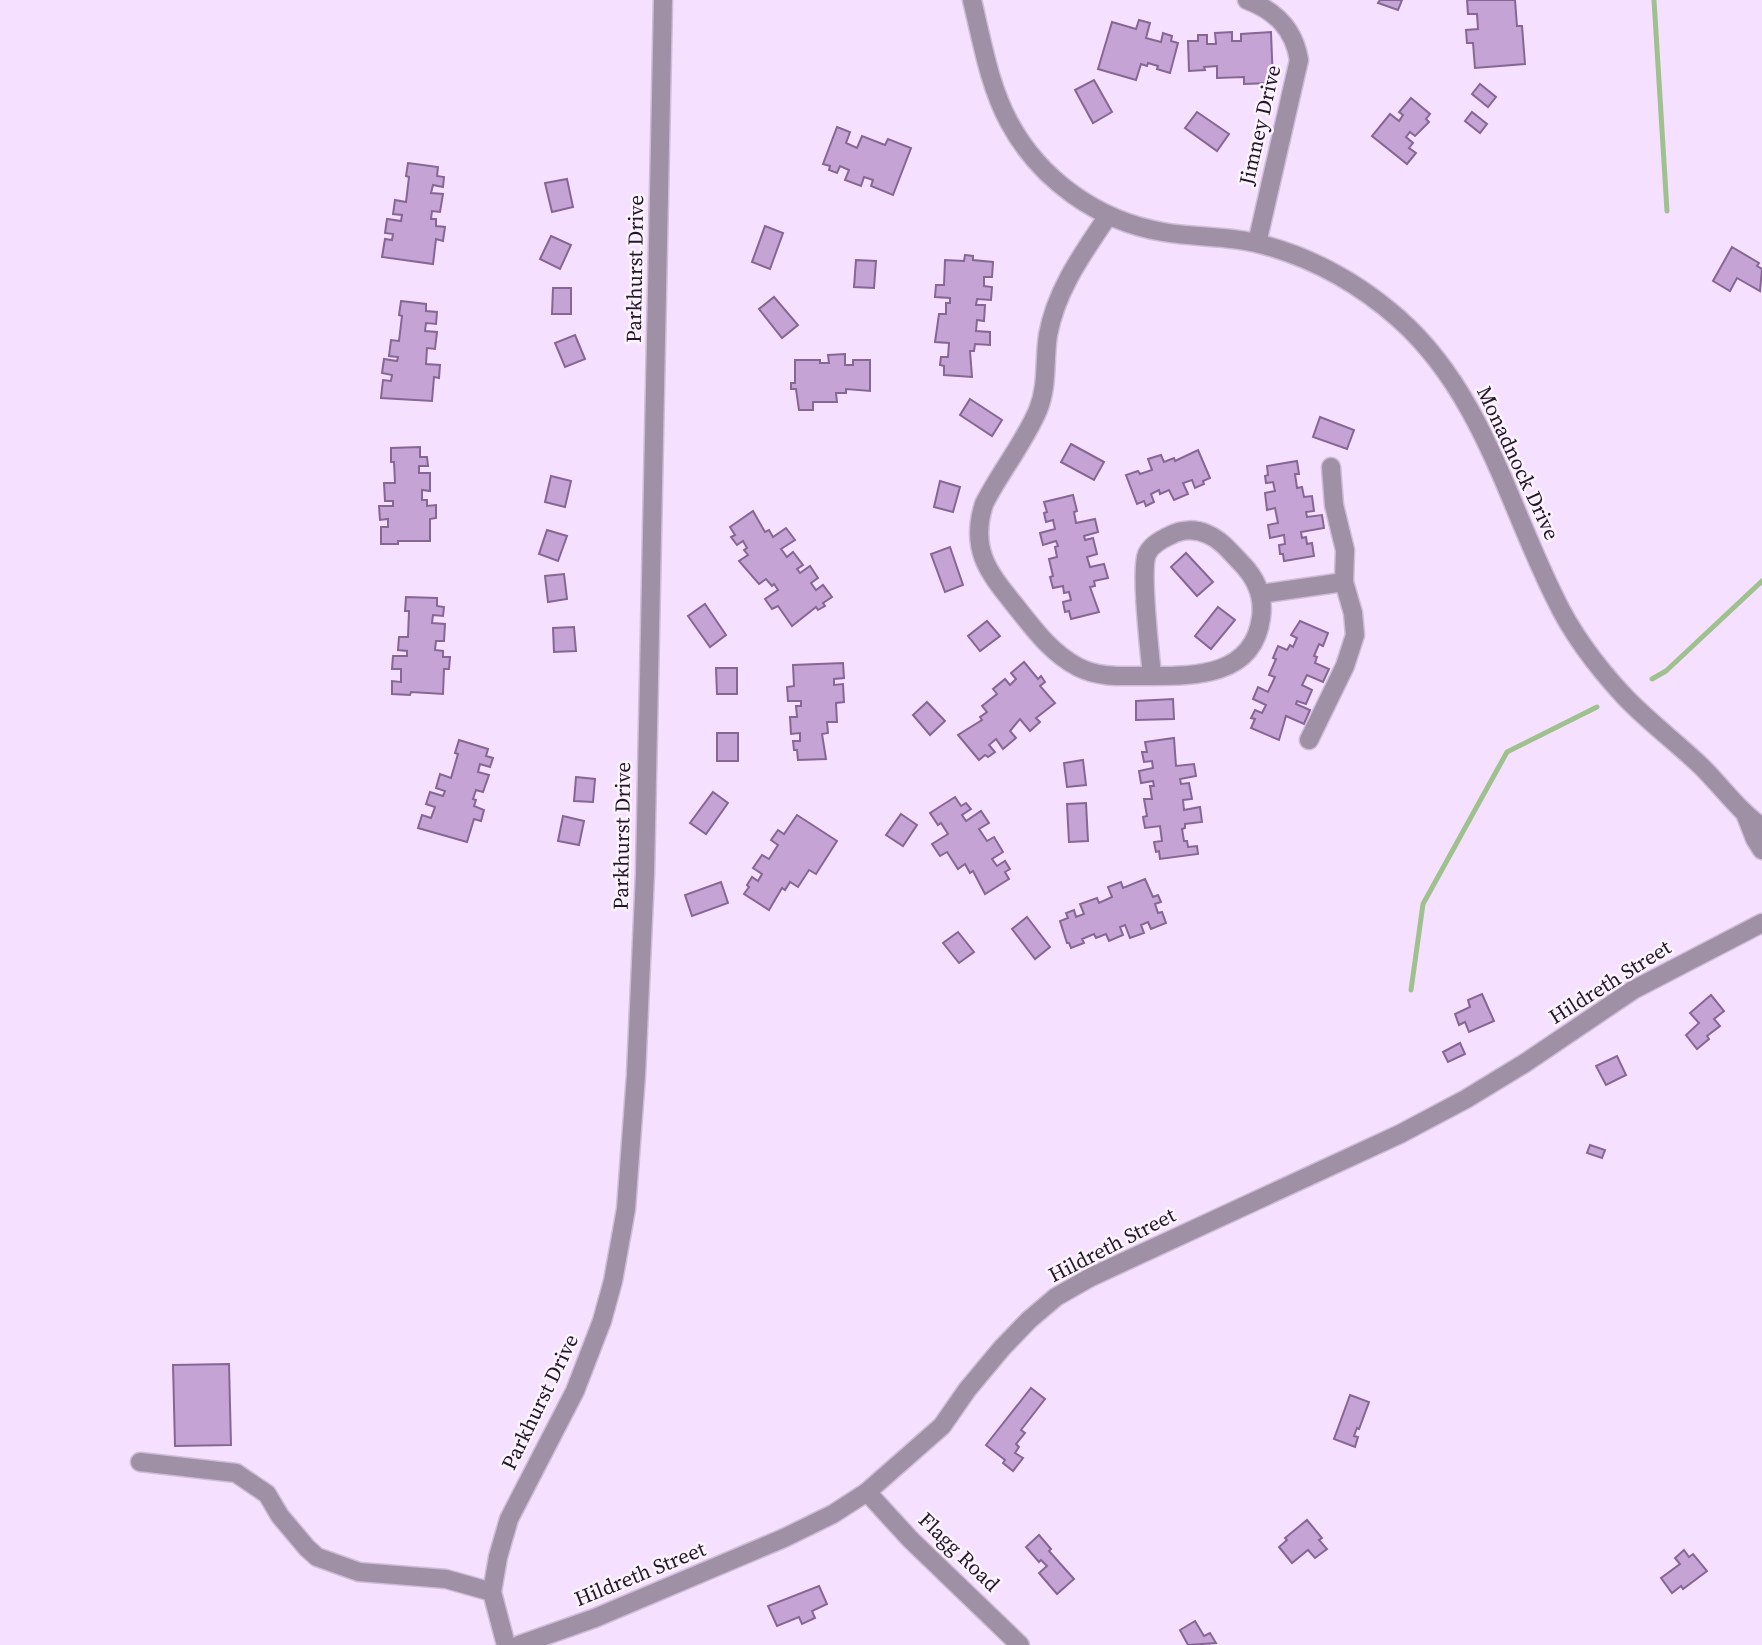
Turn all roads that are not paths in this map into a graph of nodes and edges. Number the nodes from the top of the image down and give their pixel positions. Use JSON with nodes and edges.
{"nodes":[{"id":1,"x":663,"y":0,"type":"edge"},
{"id":2,"x":972,"y":0,"type":"edge"},
{"id":3,"x":1247,"y":0,"type":"edge"},
{"id":4,"x":1108,"y":216,"type":"junction"},
{"id":5,"x":1257,"y":243,"type":"junction"},
{"id":6,"x":1331,"y":467,"type":"dead end"},
{"id":7,"x":1344,"y":582,"type":"junction"},
{"id":8,"x":1260,"y":594,"type":"junction"},
{"id":9,"x":1152,"y":676,"type":"junction"},
{"id":10,"x":1308,"y":740,"type":"dead end"},
{"id":11,"x":1746,"y":816,"type":"junction"},
{"id":12,"x":1762,"y":827,"type":"edge"},
{"id":13,"x":1762,"y":850,"type":"edge"},
{"id":14,"x":1762,"y":923,"type":"edge"},
{"id":15,"x":140,"y":1462,"type":"dead end"},
{"id":16,"x":867,"y":1492,"type":"junction"},
{"id":17,"x":492,"y":1592,"type":"junction"},
{"id":18,"x":506,"y":1645,"type":"edge"},
{"id":19,"x":519,"y":1645,"type":"edge"},
{"id":20,"x":1020,"y":1645,"type":"edge"}],
"edges":[{"from":1,"to":17,"type":"street","name":"Parkhurst Drive"},
{"from":2,"to":4,"type":"street","name":"Monadnock Drive"},
{"from":3,"to":5,"type":"street","name":"Jimney Drive"},
{"from":4,"to":5,"type":"street","name":"Monadnock Drive"},
{"from":4,"to":9,"type":"street"},
{"from":5,"to":11,"type":"street","name":"Monadnock Drive"},
{"from":6,"to":7,"type":"street"},
{"from":7,"to":8,"type":"street"},
{"from":7,"to":10,"type":"street"},
{"from":8,"to":9,"type":"street"},
{"from":8,"to":9,"type":"street"},
{"from":11,"to":12,"type":"street","name":"Monadnock Drive"},
{"from":11,"to":13,"type":"street","name":"Monadnock Drive"},
{"from":14,"to":16,"type":"street","name":"Hildreth Street"},
{"from":15,"to":17,"type":"street"},
{"from":16,"to":19,"type":"street","name":"Hildreth Street"},
{"from":16,"to":20,"type":"street","name":"Flagg Road"},
{"from":17,"to":18,"type":"street","name":"Parkhurst Drive"}]}
